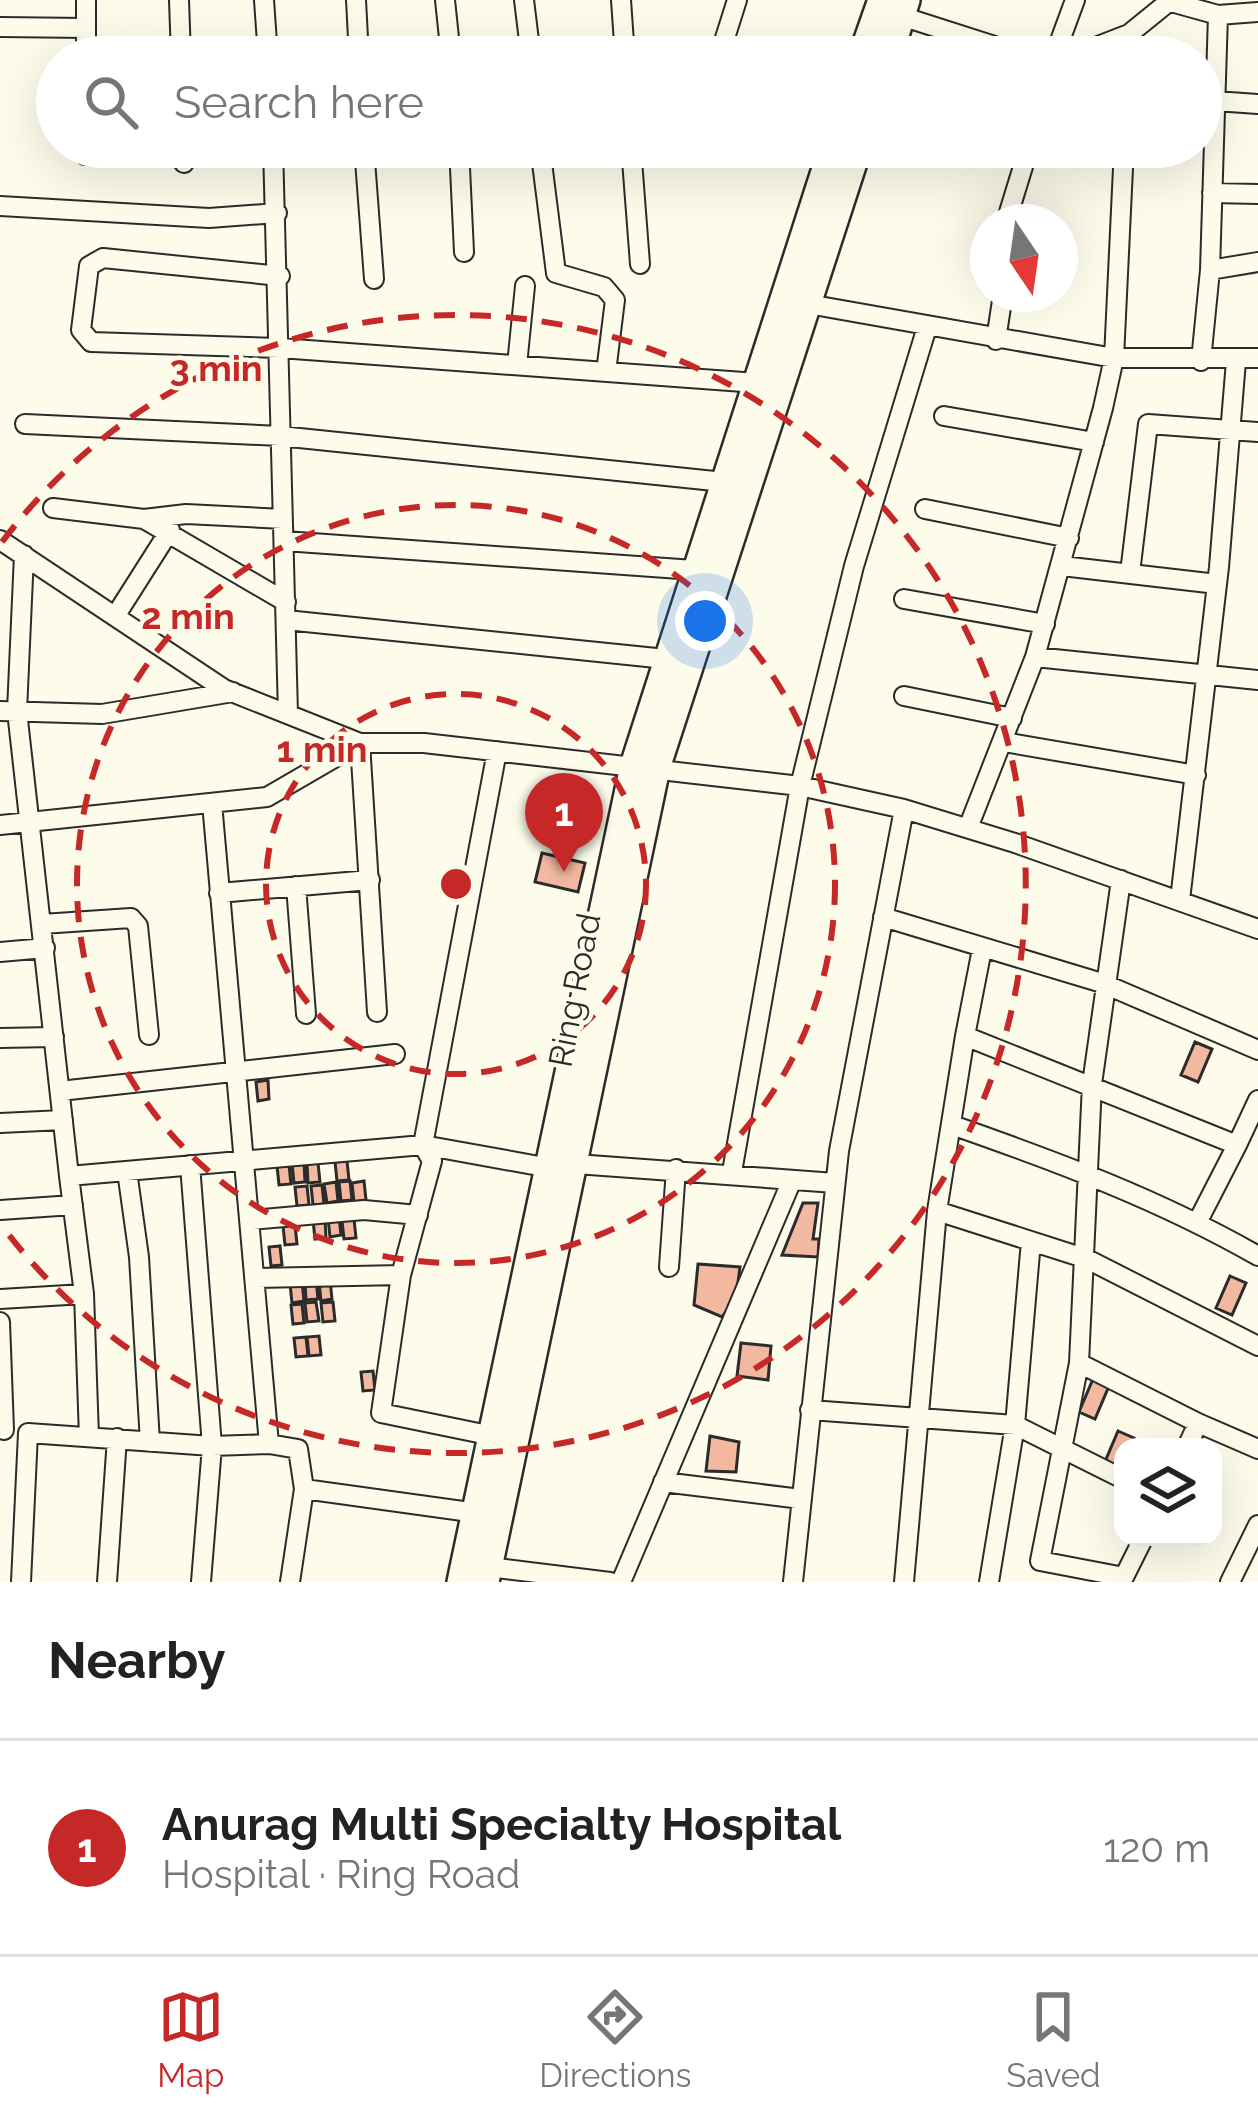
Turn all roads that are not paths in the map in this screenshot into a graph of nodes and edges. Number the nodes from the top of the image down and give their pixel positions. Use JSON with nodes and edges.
{"nodes":[{"id":1,"x":86,"y":0,"type":"edge"},
{"id":2,"x":178,"y":0,"type":"edge"},
{"id":3,"x":264,"y":0,"type":"edge"},
{"id":4,"x":356,"y":0,"type":"edge"},
{"id":5,"x":445,"y":0,"type":"edge"},
{"id":6,"x":524,"y":0,"type":"edge"},
{"id":7,"x":621,"y":0,"type":"edge"},
{"id":8,"x":737,"y":0,"type":"edge"},
{"id":9,"x":1075,"y":0,"type":"edge"},
{"id":10,"x":1171,"y":1,"type":"edge"},
{"id":11,"x":896,"y":5,"type":"edge"},
{"id":12,"x":1258,"y":12,"type":"edge"},
{"id":13,"x":1218,"y":15,"type":"junction"},
{"id":14,"x":0,"y":27,"type":"edge"},
{"id":15,"x":86,"y":28,"type":"junction"},
{"id":16,"x":1129,"y":34,"type":"joint"},
{"id":17,"x":86,"y":36,"type":"edge"},
{"id":18,"x":180,"y":36,"type":"edge"},
{"id":19,"x":267,"y":36,"type":"edge"},
{"id":20,"x":358,"y":36,"type":"edge"},
{"id":21,"x":449,"y":36,"type":"edge"},
{"id":22,"x":528,"y":36,"type":"edge"},
{"id":23,"x":624,"y":36,"type":"edge"},
{"id":24,"x":726,"y":36,"type":"edge"},
{"id":25,"x":876,"y":36,"type":"edge"},
{"id":26,"x":891,"y":36,"type":"edge"},
{"id":27,"x":975,"y":36,"type":"edge"},
{"id":28,"x":1062,"y":36,"type":"edge"},
{"id":29,"x":1124,"y":36,"type":"edge"},
{"id":30,"x":1217,"y":36,"type":"edge"},
{"id":31,"x":1222,"y":101,"type":"edge"},
{"id":32,"x":1258,"y":104,"type":"edge"},
{"id":33,"x":274,"y":168,"type":"edge"},
{"id":34,"x":366,"y":168,"type":"edge"},
{"id":35,"x":460,"y":168,"type":"edge"},
{"id":36,"x":543,"y":168,"type":"edge"},
{"id":37,"x":633,"y":168,"type":"edge"},
{"id":38,"x":826,"y":168,"type":"edge"},
{"id":39,"x":852,"y":168,"type":"edge"},
{"id":40,"x":1023,"y":168,"type":"edge"},
{"id":41,"x":1123,"y":168,"type":"edge"},
{"id":42,"x":1213,"y":168,"type":"edge"},
{"id":43,"x":1212,"y":194,"type":"junction"},
{"id":44,"x":1258,"y":194,"type":"edge"},
{"id":45,"x":1012,"y":204,"type":"edge"},
{"id":46,"x":0,"y":206,"type":"edge"},
{"id":47,"x":277,"y":213,"type":"junction"},
{"id":48,"x":464,"y":253,"type":"dead end"},
{"id":49,"x":1258,"y":262,"type":"edge"},
{"id":50,"x":640,"y":265,"type":"dead end"},
{"id":51,"x":1210,"y":270,"type":"junction"},
{"id":52,"x":280,"y":276,"type":"junction"},
{"id":53,"x":374,"y":279,"type":"dead end"},
{"id":54,"x":525,"y":286,"type":"dead end"},
{"id":55,"x":808,"y":304,"type":"junction"},
{"id":56,"x":1000,"y":312,"type":"edge"},
{"id":57,"x":927,"y":327,"type":"junction"},
{"id":58,"x":996,"y":340,"type":"junction"},
{"id":59,"x":280,"y":348,"type":"junction"},
{"id":60,"x":1114,"y":358,"type":"junction"},
{"id":61,"x":1258,"y":358,"type":"edge"},
{"id":62,"x":1201,"y":361,"type":"junction"},
{"id":63,"x":1236,"y":361,"type":"junction"},
{"id":64,"x":517,"y":365,"type":"junction"},
{"id":65,"x":606,"y":372,"type":"junction"},
{"id":66,"x":758,"y":383,"type":"junction"},
{"id":67,"x":944,"y":416,"type":"dead end"},
{"id":68,"x":25,"y":424,"type":"dead end"},
{"id":69,"x":1230,"y":430,"type":"junction"},
{"id":70,"x":1258,"y":432,"type":"edge"},
{"id":71,"x":280,"y":436,"type":"junction"},
{"id":72,"x":1094,"y":442,"type":"junction"},
{"id":73,"x":724,"y":482,"type":"junction"},
{"id":74,"x":53,"y":508,"type":"dead end"},
{"id":75,"x":925,"y":509,"type":"dead end"},
{"id":76,"x":144,"y":519,"type":"junction"},
{"id":77,"x":283,"y":519,"type":"junction"},
{"id":78,"x":170,"y":530,"type":"junction"},
{"id":79,"x":1069,"y":538,"type":"junction"},
{"id":80,"x":0,"y":539,"type":"edge"},
{"id":81,"x":284,"y":541,"type":"junction"},
{"id":82,"x":24,"y":560,"type":"junction"},
{"id":83,"x":0,"y":566,"type":"edge"},
{"id":84,"x":1062,"y":566,"type":"junction"},
{"id":85,"x":694,"y":570,"type":"junction"},
{"id":86,"x":1130,"y":573,"type":"junction"},
{"id":87,"x":1217,"y":584,"type":"junction"},
{"id":88,"x":904,"y":599,"type":"dead end"},
{"id":89,"x":286,"y":611,"type":"junction"},
{"id":90,"x":116,"y":615,"type":"junction"},
{"id":91,"x":1045,"y":624,"type":"junction"},
{"id":92,"x":10,"y":642,"type":"edge"},
{"id":93,"x":1035,"y":656,"type":"junction"},
{"id":94,"x":666,"y":659,"type":"junction"},
{"id":95,"x":1206,"y":677,"type":"junction"},
{"id":96,"x":1258,"y":680,"type":"edge"},
{"id":97,"x":233,"y":692,"type":"junction"},
{"id":98,"x":904,"y":696,"type":"dead end"},
{"id":99,"x":9,"y":711,"type":"edge"},
{"id":100,"x":288,"y":714,"type":"junction"},
{"id":101,"x":1012,"y":718,"type":"junction"},
{"id":102,"x":1004,"y":742,"type":"junction"},
{"id":103,"x":360,"y":743,"type":"junction"},
{"id":104,"x":497,"y":751,"type":"junction"},
{"id":105,"x":645,"y":767,"type":"junction"},
{"id":106,"x":1196,"y":775,"type":"junction"},
{"id":107,"x":800,"y":786,"type":"junction"},
{"id":108,"x":212,"y":803,"type":"junction"},
{"id":109,"x":904,"y":809,"type":"junction"},
{"id":110,"x":32,"y":823,"type":"junction"},
{"id":111,"x":0,"y":824,"type":"edge"},
{"id":112,"x":968,"y":828,"type":"junction"},
{"id":113,"x":370,"y":880,"type":"junction"},
{"id":114,"x":1121,"y":880,"type":"junction"},
{"id":115,"x":296,"y":886,"type":"junction"},
{"id":116,"x":219,"y":893,"type":"junction"},
{"id":117,"x":1180,"y":900,"type":"junction"},
{"id":118,"x":883,"y":917,"type":"junction"},
{"id":119,"x":42,"y":924,"type":"junction"},
{"id":120,"x":1258,"y":929,"type":"edge"},
{"id":121,"x":45,"y":948,"type":"junction"},
{"id":122,"x":982,"y":949,"type":"junction"},
{"id":123,"x":0,"y":952,"type":"edge"},
{"id":124,"x":1102,"y":983,"type":"junction"},
{"id":125,"x":377,"y":1012,"type":"dead end"},
{"id":126,"x":307,"y":1014,"type":"dead end"},
{"id":127,"x":149,"y":1035,"type":"dead end"},
{"id":128,"x":965,"y":1036,"type":"junction"},
{"id":129,"x":54,"y":1037,"type":"junction"},
{"id":130,"x":0,"y":1038,"type":"edge"},
{"id":131,"x":1258,"y":1050,"type":"edge"},
{"id":132,"x":395,"y":1054,"type":"dead end"},
{"id":133,"x":232,"y":1072,"type":"junction"},
{"id":134,"x":1092,"y":1084,"type":"junction"},
{"id":135,"x":60,"y":1091,"type":"junction"},
{"id":136,"x":1258,"y":1100,"type":"edge"},
{"id":137,"x":63,"y":1120,"type":"junction"},
{"id":138,"x":0,"y":1123,"type":"edge"},
{"id":139,"x":952,"y":1125,"type":"junction"},
{"id":140,"x":423,"y":1145,"type":"junction"},
{"id":141,"x":1237,"y":1145,"type":"junction"},
{"id":142,"x":244,"y":1161,"type":"junction"},
{"id":143,"x":190,"y":1165,"type":"junction"},
{"id":144,"x":563,"y":1166,"type":"junction"},
{"id":145,"x":676,"y":1169,"type":"junction"},
{"id":146,"x":127,"y":1171,"type":"junction"},
{"id":147,"x":732,"y":1172,"type":"junction"},
{"id":148,"x":1091,"y":1174,"type":"junction"},
{"id":149,"x":69,"y":1176,"type":"junction"},
{"id":150,"x":792,"y":1180,"type":"junction"},
{"id":151,"x":835,"y":1183,"type":"junction"},
{"id":152,"x":73,"y":1205,"type":"junction"},
{"id":153,"x":0,"y":1210,"type":"edge"},
{"id":154,"x":937,"y":1211,"type":"junction"},
{"id":155,"x":418,"y":1215,"type":"junction"},
{"id":156,"x":251,"y":1220,"type":"junction"},
{"id":157,"x":1198,"y":1221,"type":"junction"},
{"id":158,"x":1031,"y":1241,"type":"junction"},
{"id":159,"x":1258,"y":1256,"type":"edge"},
{"id":160,"x":1087,"y":1258,"type":"junction"},
{"id":161,"x":670,"y":1268,"type":"dead end"},
{"id":162,"x":401,"y":1275,"type":"junction"},
{"id":163,"x":256,"y":1278,"type":"junction"},
{"id":164,"x":84,"y":1294,"type":"junction"},
{"id":165,"x":0,"y":1298,"type":"edge"},
{"id":166,"x":0,"y":1322,"type":"edge"},
{"id":167,"x":1258,"y":1346,"type":"edge"},
{"id":168,"x":1079,"y":1363,"type":"junction"},
{"id":169,"x":810,"y":1410,"type":"junction"},
{"id":170,"x":918,"y":1418,"type":"junction"},
{"id":171,"x":1198,"y":1423,"type":"junction"},
{"id":172,"x":1016,"y":1425,"type":"junction"},
{"id":173,"x":2,"y":1430,"type":"edge"},
{"id":174,"x":28,"y":1432,"type":"junction"},
{"id":175,"x":494,"y":1436,"type":"junction"},
{"id":176,"x":89,"y":1437,"type":"junction"},
{"id":177,"x":117,"y":1438,"type":"junction"},
{"id":178,"x":1191,"y":1438,"type":"edge"},
{"id":179,"x":150,"y":1442,"type":"junction"},
{"id":180,"x":269,"y":1444,"type":"junction"},
{"id":181,"x":212,"y":1446,"type":"junction"},
{"id":182,"x":1060,"y":1448,"type":"junction"},
{"id":183,"x":1258,"y":1449,"type":"edge"},
{"id":184,"x":1114,"y":1475,"type":"edge"},
{"id":185,"x":663,"y":1482,"type":"junction"},
{"id":186,"x":304,"y":1490,"type":"junction"},
{"id":187,"x":801,"y":1498,"type":"junction"},
{"id":188,"x":477,"y":1514,"type":"junction"},
{"id":189,"x":1258,"y":1525,"type":"edge"},
{"id":190,"x":1140,"y":1546,"type":"edge"},
{"id":191,"x":487,"y":1575,"type":"edge"},
{"id":192,"x":22,"y":1582,"type":"edge"},
{"id":193,"x":106,"y":1582,"type":"edge"},
{"id":194,"x":201,"y":1582,"type":"edge"},
{"id":195,"x":290,"y":1582,"type":"edge"},
{"id":196,"x":461,"y":1582,"type":"edge"},
{"id":197,"x":610,"y":1582,"type":"edge"},
{"id":198,"x":621,"y":1582,"type":"edge"},
{"id":199,"x":793,"y":1582,"type":"edge"},
{"id":200,"x":904,"y":1582,"type":"edge"},
{"id":201,"x":988,"y":1582,"type":"edge"},
{"id":202,"x":1230,"y":1582,"type":"edge"}],
"edges":[{"from":1,"to":15,"type":"street"},
{"from":2,"to":18,"type":"street"},
{"from":3,"to":19,"type":"street"},
{"from":4,"to":20,"type":"street"},
{"from":5,"to":21,"type":"street"},
{"from":6,"to":22,"type":"street"},
{"from":7,"to":23,"type":"street"},
{"from":8,"to":24,"type":"street"},
{"from":9,"to":28,"type":"street"},
{"from":10,"to":13,"type":"street"},
{"from":10,"to":16,"type":"street"},
{"from":11,"to":25,"type":"highway"},
{"from":11,"to":26,"type":"highway"},
{"from":11,"to":27,"type":"street"},
{"from":12,"to":13,"type":"street"},
{"from":13,"to":30,"type":"street"},
{"from":14,"to":15,"type":"street"},
{"from":15,"to":17,"type":"street"},
{"from":16,"to":29,"type":"street"},
{"from":31,"to":32,"type":"street"},
{"from":33,"to":47,"type":"street"},
{"from":34,"to":53,"type":"street"},
{"from":35,"to":48,"type":"street"},
{"from":36,"to":65,"type":"street"},
{"from":37,"to":50,"type":"street"},
{"from":38,"to":66,"type":"highway","name":"Ring Road"},
{"from":39,"to":55,"type":"highway","name":"Ring Road"},
{"from":40,"to":45,"type":"street"},
{"from":41,"to":60,"type":"street"},
{"from":42,"to":43,"type":"street"},
{"from":43,"to":44,"type":"street"},
{"from":43,"to":51,"type":"street"},
{"from":46,"to":47,"type":"street"},
{"from":47,"to":52,"type":"street"},
{"from":49,"to":51,"type":"street"},
{"from":51,"to":62,"type":"street"},
{"from":52,"to":59,"type":"street"},
{"from":52,"to":59,"type":"street"},
{"from":54,"to":64,"type":"street"},
{"from":55,"to":57,"type":"street"},
{"from":55,"to":105,"type":"highway","name":"Ring Road"},
{"from":56,"to":58,"type":"street"},
{"from":57,"to":58,"type":"street"},
{"from":57,"to":107,"type":"street"},
{"from":58,"to":60,"type":"street"},
{"from":59,"to":64,"type":"street"},
{"from":59,"to":71,"type":"street"},
{"from":60,"to":62,"type":"street"},
{"from":60,"to":72,"type":"street"},
{"from":61,"to":63,"type":"street"},
{"from":62,"to":63,"type":"street"},
{"from":63,"to":69,"type":"street"},
{"from":64,"to":65,"type":"street"},
{"from":65,"to":66,"type":"street"},
{"from":66,"to":73,"type":"highway","name":"Ring Road"},
{"from":67,"to":72,"type":"street"},
{"from":68,"to":71,"type":"street"},
{"from":69,"to":70,"type":"street"},
{"from":69,"to":86,"type":"street"},
{"from":69,"to":87,"type":"street"},
{"from":71,"to":73,"type":"street"},
{"from":71,"to":77,"type":"street"},
{"from":72,"to":79,"type":"street"},
{"from":73,"to":85,"type":"highway","name":"Ring Road"},
{"from":74,"to":76,"type":"street"},
{"from":75,"to":79,"type":"street"},
{"from":76,"to":77,"type":"street"},
{"from":76,"to":78,"type":"street"},
{"from":77,"to":81,"type":"street"},
{"from":78,"to":89,"type":"street"},
{"from":78,"to":90,"type":"street"},
{"from":79,"to":84,"type":"street"},
{"from":80,"to":82,"type":"street"},
{"from":81,"to":85,"type":"street"},
{"from":81,"to":89,"type":"street"},
{"from":82,"to":83,"type":"street"},
{"from":82,"to":90,"type":"street"},
{"from":82,"to":92,"type":"street"},
{"from":84,"to":86,"type":"street"},
{"from":84,"to":91,"type":"street"},
{"from":85,"to":94,"type":"highway","name":"Ring Road"},
{"from":86,"to":87,"type":"street"},
{"from":87,"to":95,"type":"street"},
{"from":88,"to":91,"type":"street"},
{"from":89,"to":94,"type":"street"},
{"from":89,"to":100,"type":"street"},
{"from":90,"to":97,"type":"street"},
{"from":91,"to":93,"type":"street"},
{"from":92,"to":99,"type":"street"},
{"from":93,"to":95,"type":"street"},
{"from":93,"to":101,"type":"street"},
{"from":94,"to":105,"type":"highway","name":"Ring Road"},
{"from":95,"to":96,"type":"street"},
{"from":95,"to":106,"type":"street"},
{"from":97,"to":99,"type":"street"},
{"from":97,"to":100,"type":"street"},
{"from":98,"to":101,"type":"street"},
{"from":99,"to":110,"type":"street"},
{"from":100,"to":103,"type":"street"},
{"from":101,"to":102,"type":"street"},
{"from":102,"to":106,"type":"street"},
{"from":102,"to":112,"type":"street"},
{"from":103,"to":104,"type":"street"},
{"from":103,"to":108,"type":"street"},
{"from":103,"to":113,"type":"street"},
{"from":104,"to":105,"type":"street"},
{"from":104,"to":140,"type":"street"},
{"from":105,"to":107,"type":"street"},
{"from":105,"to":144,"type":"highway","name":"Ring Road"},
{"from":106,"to":117,"type":"street"},
{"from":107,"to":109,"type":"street"},
{"from":107,"to":147,"type":"street"},
{"from":108,"to":110,"type":"street"},
{"from":108,"to":116,"type":"street"},
{"from":109,"to":112,"type":"street"},
{"from":109,"to":118,"type":"street"},
{"from":110,"to":111,"type":"street"},
{"from":110,"to":119,"type":"street"},
{"from":112,"to":114,"type":"street"},
{"from":113,"to":115,"type":"street"},
{"from":113,"to":125,"type":"street"},
{"from":114,"to":117,"type":"street"},
{"from":114,"to":124,"type":"street"},
{"from":115,"to":116,"type":"street"},
{"from":115,"to":126,"type":"street"},
{"from":116,"to":133,"type":"street"},
{"from":117,"to":120,"type":"street"},
{"from":118,"to":122,"type":"street"},
{"from":118,"to":151,"type":"street"},
{"from":119,"to":121,"type":"street"},
{"from":119,"to":127,"type":"street"},
{"from":121,"to":123,"type":"street"},
{"from":121,"to":129,"type":"street"},
{"from":122,"to":124,"type":"street"},
{"from":122,"to":128,"type":"street"},
{"from":124,"to":131,"type":"street"},
{"from":124,"to":134,"type":"street"},
{"from":128,"to":134,"type":"street"},
{"from":128,"to":139,"type":"street"},
{"from":129,"to":130,"type":"street"},
{"from":129,"to":135,"type":"street"},
{"from":132,"to":133,"type":"street"},
{"from":133,"to":135,"type":"street"},
{"from":133,"to":142,"type":"street"},
{"from":134,"to":141,"type":"street"},
{"from":134,"to":148,"type":"street"},
{"from":135,"to":137,"type":"street"},
{"from":136,"to":141,"type":"street"},
{"from":137,"to":138,"type":"street"},
{"from":137,"to":149,"type":"street"},
{"from":139,"to":148,"type":"street"},
{"from":139,"to":154,"type":"street"},
{"from":140,"to":142,"type":"street"},
{"from":140,"to":144,"type":"street"},
{"from":140,"to":155,"type":"street"},
{"from":141,"to":157,"type":"street"},
{"from":142,"to":143,"type":"street"},
{"from":142,"to":156,"type":"street"},
{"from":143,"to":146,"type":"street"},
{"from":143,"to":181,"type":"street"},
{"from":144,"to":145,"type":"street"},
{"from":144,"to":175,"type":"highway","name":"Ring Road"},
{"from":144,"to":191,"type":"highway","name":"Ring Road"},
{"from":145,"to":147,"type":"street"},
{"from":145,"to":161,"type":"street"},
{"from":146,"to":149,"type":"street"},
{"from":146,"to":179,"type":"street"},
{"from":147,"to":150,"type":"street"},
{"from":148,"to":157,"type":"street"},
{"from":148,"to":160,"type":"street"},
{"from":149,"to":152,"type":"street"},
{"from":150,"to":151,"type":"street"},
{"from":150,"to":185,"type":"street"},
{"from":151,"to":169,"type":"street"},
{"from":152,"to":153,"type":"street"},
{"from":152,"to":164,"type":"street"},
{"from":154,"to":158,"type":"street"},
{"from":154,"to":170,"type":"street"},
{"from":155,"to":156,"type":"street"},
{"from":155,"to":162,"type":"street"},
{"from":156,"to":163,"type":"street"},
{"from":157,"to":159,"type":"street"},
{"from":158,"to":160,"type":"street"},
{"from":158,"to":172,"type":"street"},
{"from":160,"to":167,"type":"street"},
{"from":160,"to":168,"type":"street"},
{"from":162,"to":163,"type":"street"},
{"from":162,"to":175,"type":"street"},
{"from":163,"to":180,"type":"street"},
{"from":164,"to":165,"type":"street"},
{"from":164,"to":176,"type":"street"},
{"from":166,"to":173,"type":"street"},
{"from":168,"to":171,"type":"street"},
{"from":168,"to":182,"type":"street"},
{"from":169,"to":170,"type":"street"},
{"from":169,"to":187,"type":"street"},
{"from":170,"to":172,"type":"street"},
{"from":170,"to":200,"type":"street"},
{"from":171,"to":178,"type":"street"},
{"from":171,"to":183,"type":"street"},
{"from":172,"to":182,"type":"street"},
{"from":172,"to":201,"type":"street"},
{"from":173,"to":174,"type":"street"},
{"from":174,"to":176,"type":"street"},
{"from":174,"to":192,"type":"street"},
{"from":175,"to":188,"type":"highway","name":"Ring Road"},
{"from":176,"to":177,"type":"street"},
{"from":177,"to":179,"type":"street"},
{"from":177,"to":193,"type":"street"},
{"from":179,"to":181,"type":"street"},
{"from":180,"to":181,"type":"street"},
{"from":180,"to":186,"type":"street"},
{"from":181,"to":194,"type":"street"},
{"from":182,"to":184,"type":"street"},
{"from":182,"to":190,"type":"street"},
{"from":185,"to":187,"type":"street"},
{"from":185,"to":198,"type":"street"},
{"from":186,"to":188,"type":"street"},
{"from":186,"to":195,"type":"street"},
{"from":187,"to":199,"type":"street"},
{"from":188,"to":196,"type":"highway","name":"Ring Road"},
{"from":189,"to":202,"type":"street"},
{"from":191,"to":197,"type":"street"}]}
